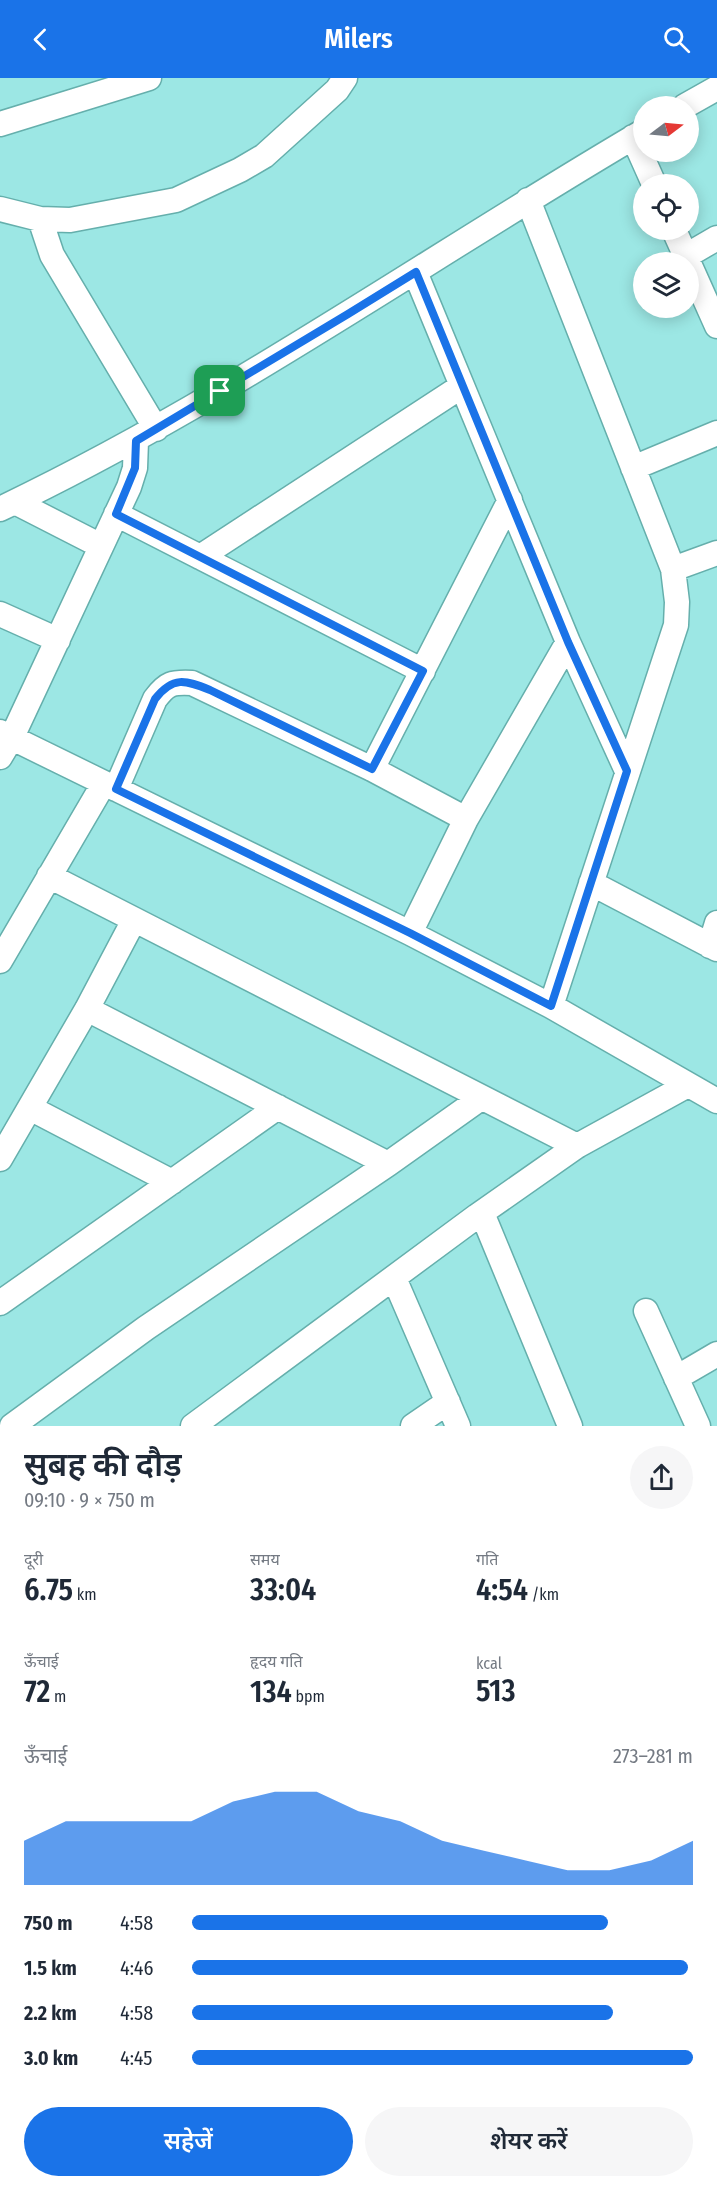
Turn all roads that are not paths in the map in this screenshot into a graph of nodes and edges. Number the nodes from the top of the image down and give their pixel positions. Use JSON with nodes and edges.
{"nodes":[{"id":1,"x":149,"y":78,"type":"edge"},
{"id":2,"x":345,"y":78,"type":"edge"},
{"id":3,"x":717,"y":88,"type":"edge"},
{"id":4,"x":699,"y":98,"type":"edge"},
{"id":5,"x":0,"y":124,"type":"edge"},
{"id":6,"x":633,"y":137,"type":"edge"},
{"id":7,"x":528,"y":200,"type":"junction"},
{"id":8,"x":0,"y":209,"type":"edge"},
{"id":9,"x":40,"y":219,"type":"junction"},
{"id":10,"x":717,"y":238,"type":"edge"},
{"id":11,"x":693,"y":252,"type":"edge"},
{"id":12,"x":416,"y":272,"type":"junction"},
{"id":13,"x":699,"y":285,"type":"edge"},
{"id":14,"x":717,"y":326,"type":"edge"},
{"id":15,"x":462,"y":386,"type":"junction"},
{"id":16,"x":717,"y":433,"type":"edge"},
{"id":17,"x":146,"y":435,"type":"junction"},
{"id":18,"x":633,"y":468,"type":"junction"},
{"id":19,"x":510,"y":500,"type":"junction"},
{"id":20,"x":7,"y":506,"type":"edge"},
{"id":21,"x":116,"y":514,"type":"junction"},
{"id":22,"x":101,"y":546,"type":"junction"},
{"id":23,"x":717,"y":553,"type":"edge"},
{"id":24,"x":200,"y":557,"type":"junction"},
{"id":25,"x":673,"y":569,"type":"junction"},
{"id":26,"x":0,"y":614,"type":"edge"},
{"id":27,"x":58,"y":640,"type":"junction"},
{"id":28,"x":568,"y":642,"type":"junction"},
{"id":29,"x":423,"y":671,"type":"junction"},
{"id":30,"x":4,"y":742,"type":"edge"},
{"id":31,"x":372,"y":769,"type":"junction"},
{"id":32,"x":627,"y":771,"type":"junction"},
{"id":33,"x":110,"y":786,"type":"junction"},
{"id":34,"x":466,"y":819,"type":"junction"},
{"id":35,"x":49,"y":876,"type":"junction"},
{"id":36,"x":591,"y":883,"type":"junction"},
{"id":37,"x":134,"y":920,"type":"junction"},
{"id":38,"x":717,"y":923,"type":"edge"},
{"id":39,"x":410,"y":933,"type":"junction"},
{"id":40,"x":713,"y":947,"type":"edge"},
{"id":41,"x":0,"y":961,"type":"edge"},
{"id":42,"x":551,"y":1006,"type":"junction"},
{"id":43,"x":87,"y":1010,"type":"junction"},
{"id":44,"x":688,"y":1085,"type":"junction"},
{"id":45,"x":481,"y":1098,"type":"junction"},
{"id":46,"x":717,"y":1101,"type":"edge"},
{"id":47,"x":278,"y":1107,"type":"junction"},
{"id":48,"x":30,"y":1108,"type":"junction"},
{"id":49,"x":577,"y":1146,"type":"junction"},
{"id":50,"x":0,"y":1160,"type":"edge"},
{"id":51,"x":388,"y":1164,"type":"junction"},
{"id":52,"x":172,"y":1182,"type":"junction"},
{"id":53,"x":482,"y":1213,"type":"junction"},
{"id":54,"x":394,"y":1278,"type":"junction"},
{"id":55,"x":0,"y":1303,"type":"edge"},
{"id":56,"x":646,"y":1311,"type":"dead end"},
{"id":57,"x":717,"y":1354,"type":"edge"},
{"id":58,"x":676,"y":1378,"type":"junction"},
{"id":59,"x":448,"y":1402,"type":"junction"},
{"id":60,"x":12,"y":1426,"type":"edge"},
{"id":61,"x":193,"y":1426,"type":"edge"},
{"id":62,"x":413,"y":1426,"type":"edge"},
{"id":63,"x":458,"y":1426,"type":"edge"},
{"id":64,"x":570,"y":1426,"type":"edge"},
{"id":65,"x":698,"y":1426,"type":"edge"}],
"edges":[{"from":1,"to":5,"type":"street"},
{"from":2,"to":9,"type":"street"},
{"from":3,"to":4,"type":"street"},
{"from":6,"to":7,"type":"street"},
{"from":7,"to":12,"type":"street"},
{"from":7,"to":18,"type":"street"},
{"from":8,"to":9,"type":"street"},
{"from":9,"to":17,"type":"street"},
{"from":10,"to":11,"type":"street"},
{"from":12,"to":15,"type":"street"},
{"from":12,"to":17,"type":"street"},
{"from":13,"to":14,"type":"street"},
{"from":15,"to":19,"type":"street"},
{"from":15,"to":24,"type":"street"},
{"from":16,"to":18,"type":"street"},
{"from":17,"to":20,"type":"street"},
{"from":17,"to":21,"type":"street"},
{"from":18,"to":25,"type":"street"},
{"from":19,"to":28,"type":"street"},
{"from":19,"to":29,"type":"street"},
{"from":20,"to":22,"type":"street"},
{"from":21,"to":22,"type":"street"},
{"from":21,"to":24,"type":"street"},
{"from":22,"to":27,"type":"street"},
{"from":23,"to":25,"type":"street"},
{"from":24,"to":29,"type":"street"},
{"from":25,"to":32,"type":"street"},
{"from":26,"to":27,"type":"street"},
{"from":27,"to":30,"type":"street"},
{"from":28,"to":32,"type":"street"},
{"from":28,"to":34,"type":"street"},
{"from":29,"to":31,"type":"street"},
{"from":30,"to":33,"type":"street"},
{"from":31,"to":33,"type":"street"},
{"from":31,"to":34,"type":"street"},
{"from":32,"to":36,"type":"street"},
{"from":33,"to":35,"type":"street"},
{"from":33,"to":39,"type":"street"},
{"from":34,"to":39,"type":"street"},
{"from":35,"to":37,"type":"street"},
{"from":35,"to":41,"type":"street"},
{"from":36,"to":40,"type":"street"},
{"from":36,"to":42,"type":"street"},
{"from":37,"to":43,"type":"street"},
{"from":37,"to":45,"type":"street"},
{"from":38,"to":40,"type":"street"},
{"from":39,"to":42,"type":"street"},
{"from":42,"to":44,"type":"street"},
{"from":43,"to":47,"type":"street"},
{"from":43,"to":48,"type":"street"},
{"from":44,"to":46,"type":"street"},
{"from":44,"to":49,"type":"street"},
{"from":45,"to":49,"type":"street"},
{"from":45,"to":51,"type":"street"},
{"from":47,"to":51,"type":"street"},
{"from":47,"to":52,"type":"street"},
{"from":48,"to":50,"type":"street"},
{"from":48,"to":52,"type":"street"},
{"from":49,"to":53,"type":"street"},
{"from":51,"to":60,"type":"street"},
{"from":52,"to":55,"type":"street"},
{"from":53,"to":54,"type":"street"},
{"from":53,"to":64,"type":"street"},
{"from":54,"to":59,"type":"street"},
{"from":54,"to":61,"type":"street"},
{"from":56,"to":58,"type":"street"},
{"from":57,"to":58,"type":"street"},
{"from":58,"to":65,"type":"street"},
{"from":59,"to":62,"type":"street"},
{"from":59,"to":63,"type":"street"}]}
